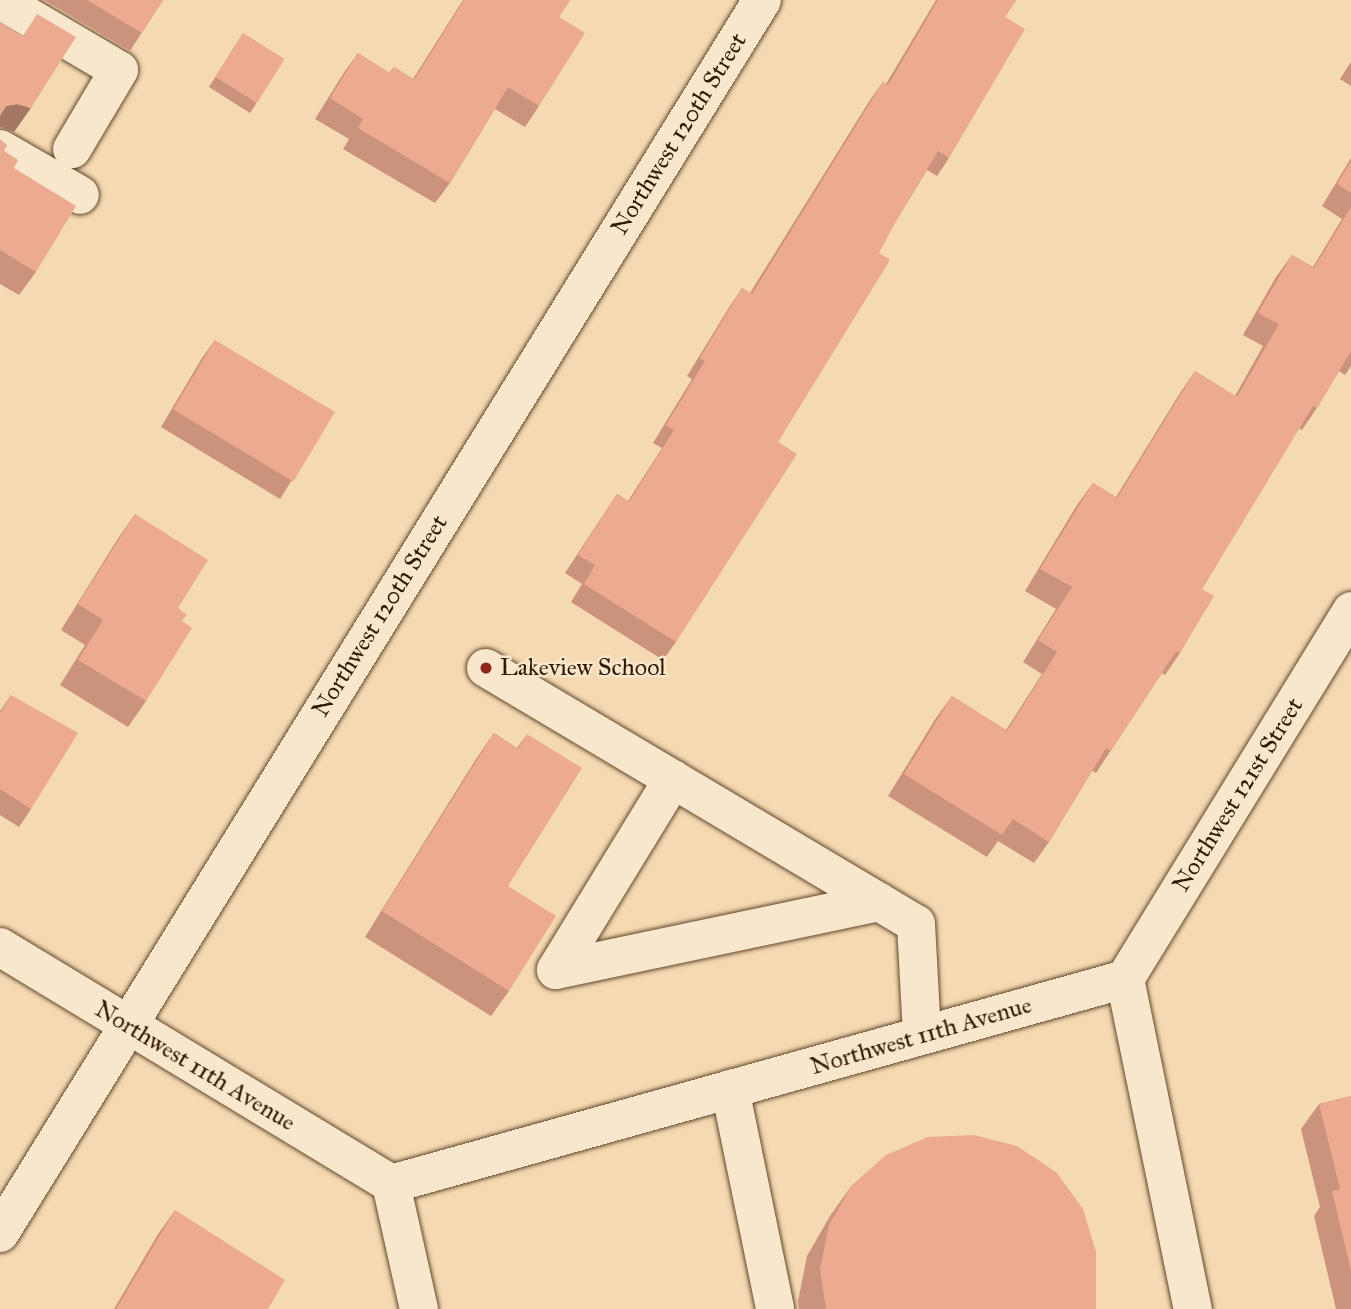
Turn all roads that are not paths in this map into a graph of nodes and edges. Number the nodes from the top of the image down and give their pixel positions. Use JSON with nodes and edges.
{"nodes":[{"id":1,"x":0,"y":0,"type":"edge"},
{"id":2,"x":762,"y":0,"type":"edge"},
{"id":3,"x":0,"y":149,"type":"edge"},
{"id":4,"x":72,"y":149,"type":"dead end"},
{"id":5,"x":79,"y":195,"type":"dead end"},
{"id":6,"x":1351,"y":611,"type":"edge"},
{"id":7,"x":486,"y":667,"type":"dead end"},
{"id":8,"x":673,"y":779,"type":"junction"},
{"id":9,"x":879,"y":902,"type":"junction"},
{"id":10,"x":0,"y":947,"type":"edge"},
{"id":11,"x":1125,"y":979,"type":"junction"},
{"id":12,"x":127,"y":1025,"type":"junction"},
{"id":13,"x":922,"y":1035,"type":"junction"},
{"id":14,"x":730,"y":1089,"type":"junction"},
{"id":15,"x":391,"y":1184,"type":"junction"},
{"id":16,"x":0,"y":1233,"type":"edge"},
{"id":17,"x":419,"y":1309,"type":"edge"},
{"id":18,"x":775,"y":1309,"type":"edge"},
{"id":19,"x":1193,"y":1309,"type":"edge"}],
"edges":[{"from":1,"to":4,"type":"street"},
{"from":2,"to":12,"type":"street","name":"Northwest 120th Street"},
{"from":3,"to":5,"type":"street"},
{"from":6,"to":11,"type":"street","name":"Northwest 121st Street"},
{"from":7,"to":8,"type":"street"},
{"from":8,"to":9,"type":"street"},
{"from":8,"to":9,"type":"street"},
{"from":9,"to":13,"type":"street"},
{"from":10,"to":12,"type":"street","name":"Northwest 11th Avenue"},
{"from":11,"to":13,"type":"street","name":"Northwest 11th Avenue"},
{"from":11,"to":19,"type":"street"},
{"from":12,"to":15,"type":"street","name":"Northwest 11th Avenue"},
{"from":12,"to":16,"type":"street","name":"Northwest 120th Street"},
{"from":13,"to":14,"type":"street","name":"Northwest 11th Avenue"},
{"from":14,"to":15,"type":"street","name":"Northwest 11th Avenue"},
{"from":14,"to":18,"type":"street"},
{"from":15,"to":17,"type":"street"}]}
